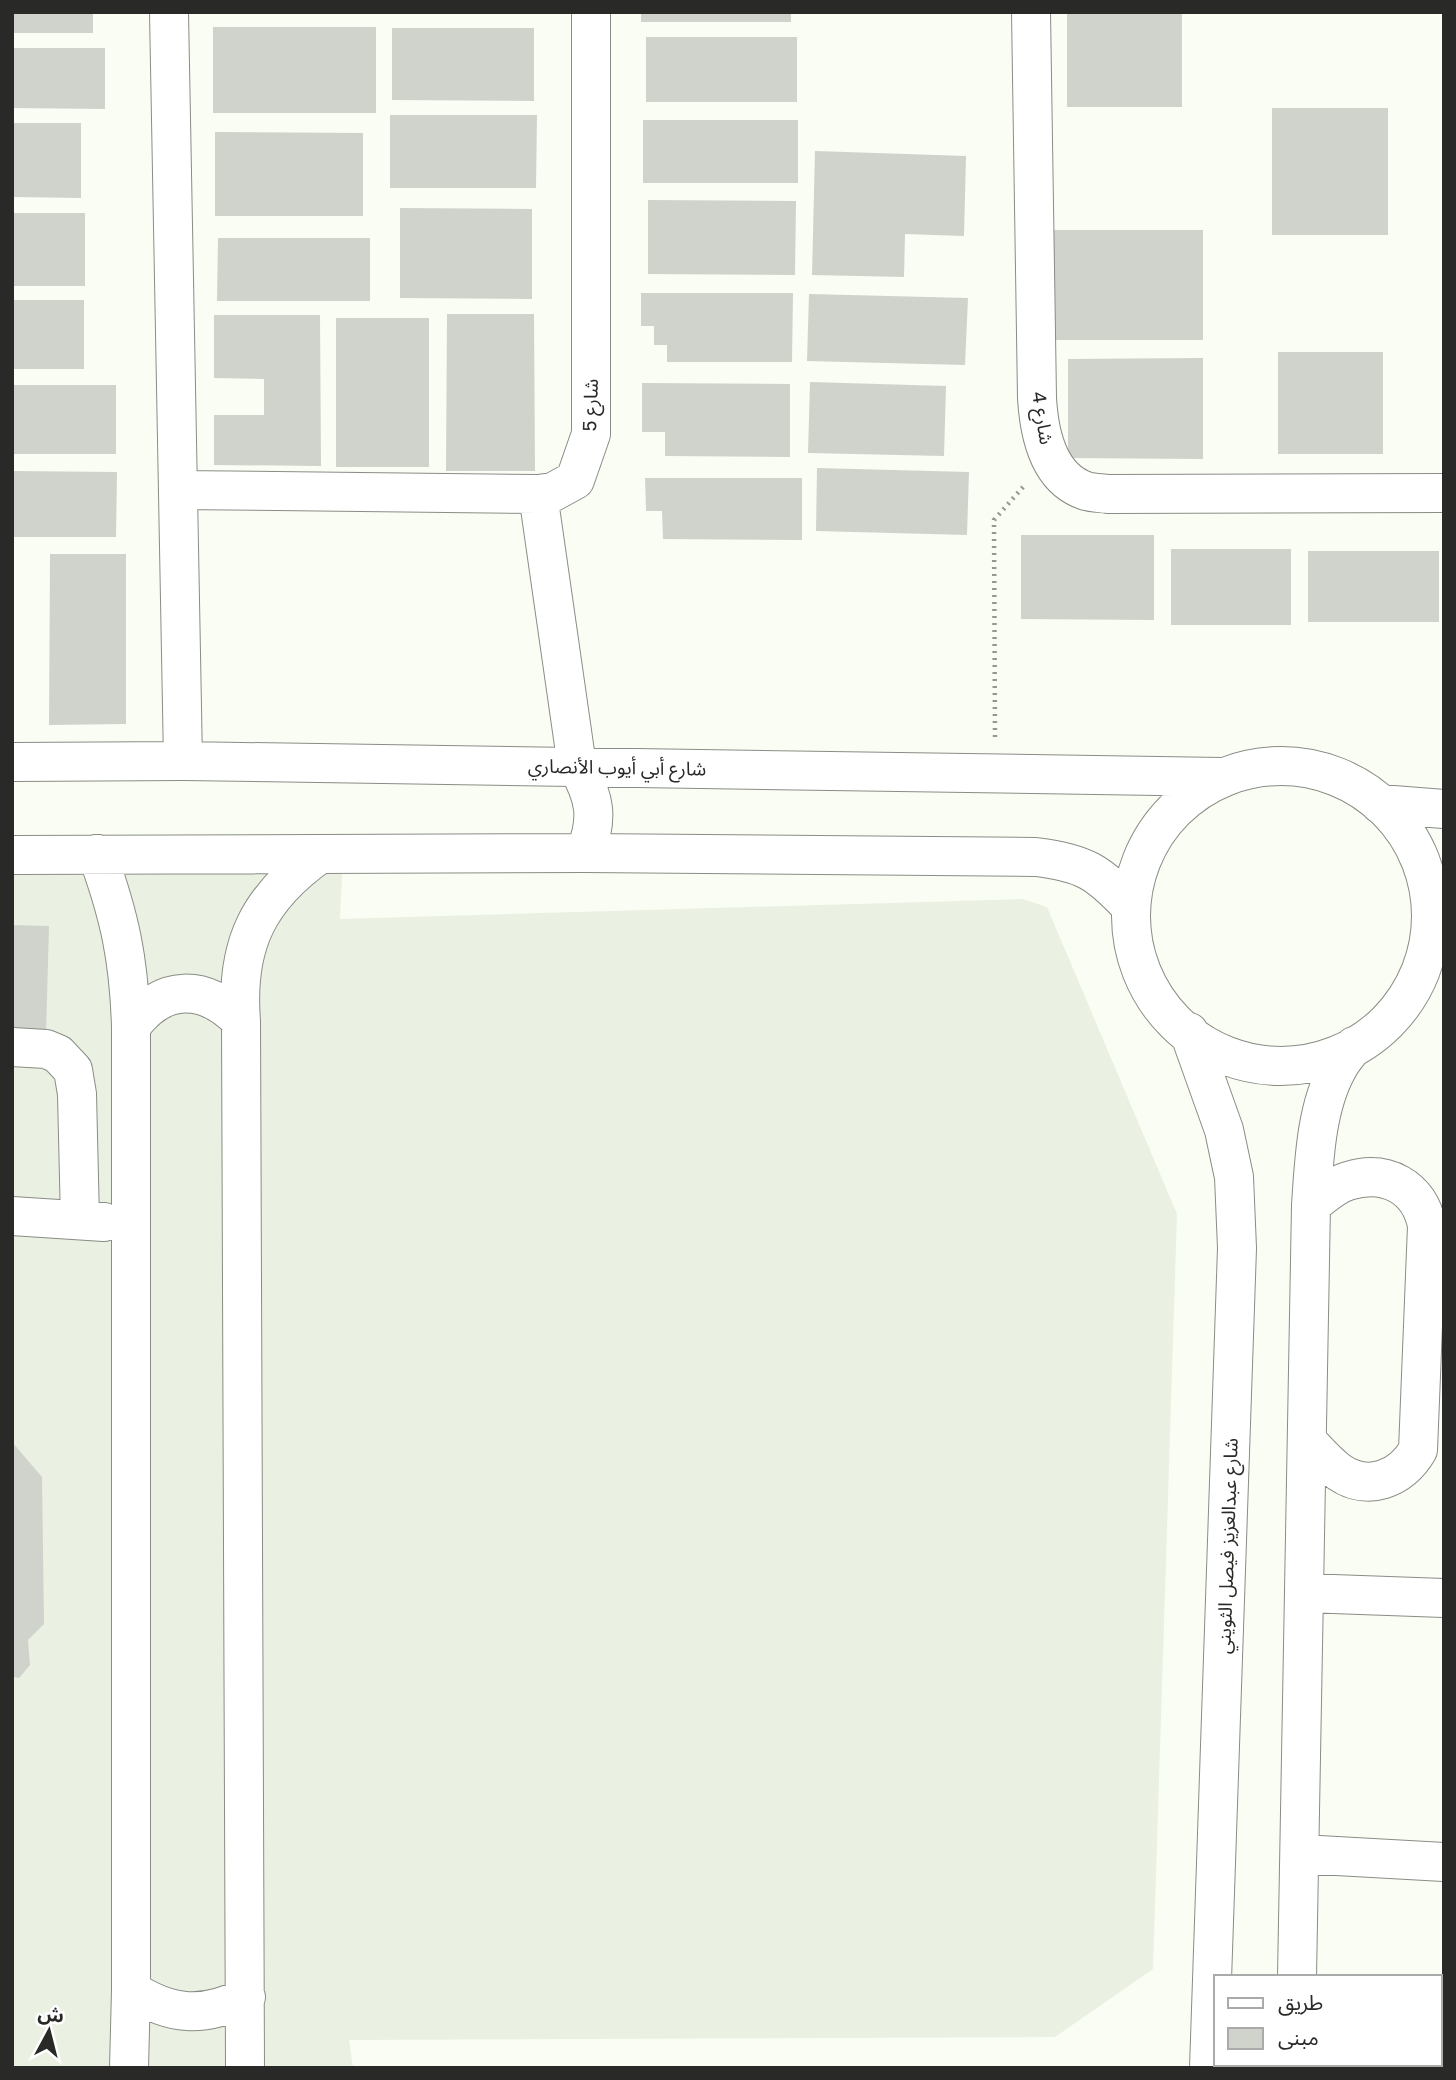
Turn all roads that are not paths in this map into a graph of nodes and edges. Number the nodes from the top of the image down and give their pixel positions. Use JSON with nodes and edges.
{"nodes":[{"id":1,"x":169,"y":12,"type":"edge"},
{"id":2,"x":591,"y":12,"type":"edge"},
{"id":3,"x":1031,"y":12,"type":"edge"},
{"id":4,"x":178,"y":490,"type":"junction"},
{"id":5,"x":1444,"y":493,"type":"edge"},
{"id":6,"x":538,"y":494,"type":"junction"},
{"id":7,"x":183,"y":761,"type":"junction"},
{"id":8,"x":12,"y":762,"type":"edge"},
{"id":9,"x":577,"y":766,"type":"junction"},
{"id":10,"x":1222,"y":777,"type":"junction"},
{"id":11,"x":1380,"y":804,"type":"junction"},
{"id":12,"x":1444,"y":808,"type":"edge"},
{"id":13,"x":585,"y":853,"type":"junction"},
{"id":14,"x":97,"y":854,"type":"junction"},
{"id":15,"x":320,"y":854,"type":"junction"},
{"id":16,"x":12,"y":855,"type":"edge"},
{"id":17,"x":1131,"y":907,"type":"junction"},
{"id":18,"x":1444,"y":964,"type":"edge"},
{"id":19,"x":1404,"y":1005,"type":"junction"},
{"id":20,"x":241,"y":1021,"type":"junction"},
{"id":21,"x":131,"y":1027,"type":"junction"},
{"id":22,"x":1189,"y":1032,"type":"junction"},
{"id":23,"x":1354,"y":1046,"type":"junction"},
{"id":24,"x":12,"y":1047,"type":"edge"},
{"id":25,"x":1311,"y":1205,"type":"junction"},
{"id":26,"x":12,"y":1216,"type":"edge"},
{"id":27,"x":80,"y":1220,"type":"junction"},
{"id":28,"x":130,"y":1224,"type":"junction"},
{"id":29,"x":1307,"y":1441,"type":"junction"},
{"id":30,"x":1305,"y":1593,"type":"junction"},
{"id":31,"x":1444,"y":1598,"type":"edge"},
{"id":32,"x":1301,"y":1854,"type":"junction"},
{"id":33,"x":1444,"y":1862,"type":"edge"},
{"id":34,"x":1297,"y":1975,"type":"edge"},
{"id":35,"x":131,"y":1990,"type":"junction"},
{"id":36,"x":246,"y":1997,"type":"junction"},
{"id":37,"x":129,"y":2068,"type":"edge"},
{"id":38,"x":245,"y":2068,"type":"edge"},
{"id":39,"x":1209,"y":2068,"type":"edge"}],
"edges":[{"from":1,"to":4,"type":"street"},
{"from":2,"to":6,"type":"street","name":"شارع 5"},
{"from":3,"to":5,"type":"street","name":"شارع 4"},
{"from":4,"to":6,"type":"street","name":"شارع 5"},
{"from":4,"to":7,"type":"street"},
{"from":6,"to":9,"type":"street"},
{"from":7,"to":8,"type":"street","name":"شارع أبي أيوب الأنصاري"},
{"from":7,"to":9,"type":"street","name":"شارع أبي أيوب الأنصاري"},
{"from":9,"to":10,"type":"street","name":"شارع أبي أيوب الأنصاري"},
{"from":9,"to":13,"type":"street"},
{"from":10,"to":11,"type":"street"},
{"from":10,"to":17,"type":"street"},
{"from":11,"to":12,"type":"street"},
{"from":11,"to":19,"type":"street"},
{"from":13,"to":15,"type":"street"},
{"from":13,"to":17,"type":"street"},
{"from":14,"to":15,"type":"street"},
{"from":14,"to":16,"type":"street"},
{"from":14,"to":21,"type":"street"},
{"from":15,"to":20,"type":"street"},
{"from":17,"to":22,"type":"street"},
{"from":18,"to":19,"type":"street"},
{"from":19,"to":23,"type":"street"},
{"from":20,"to":21,"type":"street"},
{"from":20,"to":36,"type":"street"},
{"from":21,"to":28,"type":"street"},
{"from":22,"to":23,"type":"street"},
{"from":22,"to":39,"type":"street","name":"شارع عبدالعزيز فيصل الثويني"},
{"from":23,"to":25,"type":"street"},
{"from":24,"to":27,"type":"street"},
{"from":25,"to":29,"type":"street"},
{"from":25,"to":29,"type":"street"},
{"from":26,"to":27,"type":"street"},
{"from":27,"to":28,"type":"street"},
{"from":28,"to":35,"type":"street"},
{"from":29,"to":30,"type":"street"},
{"from":30,"to":31,"type":"street"},
{"from":30,"to":32,"type":"street"},
{"from":32,"to":33,"type":"street"},
{"from":32,"to":34,"type":"street"},
{"from":35,"to":36,"type":"street"},
{"from":35,"to":37,"type":"street"},
{"from":36,"to":38,"type":"street"}]}
